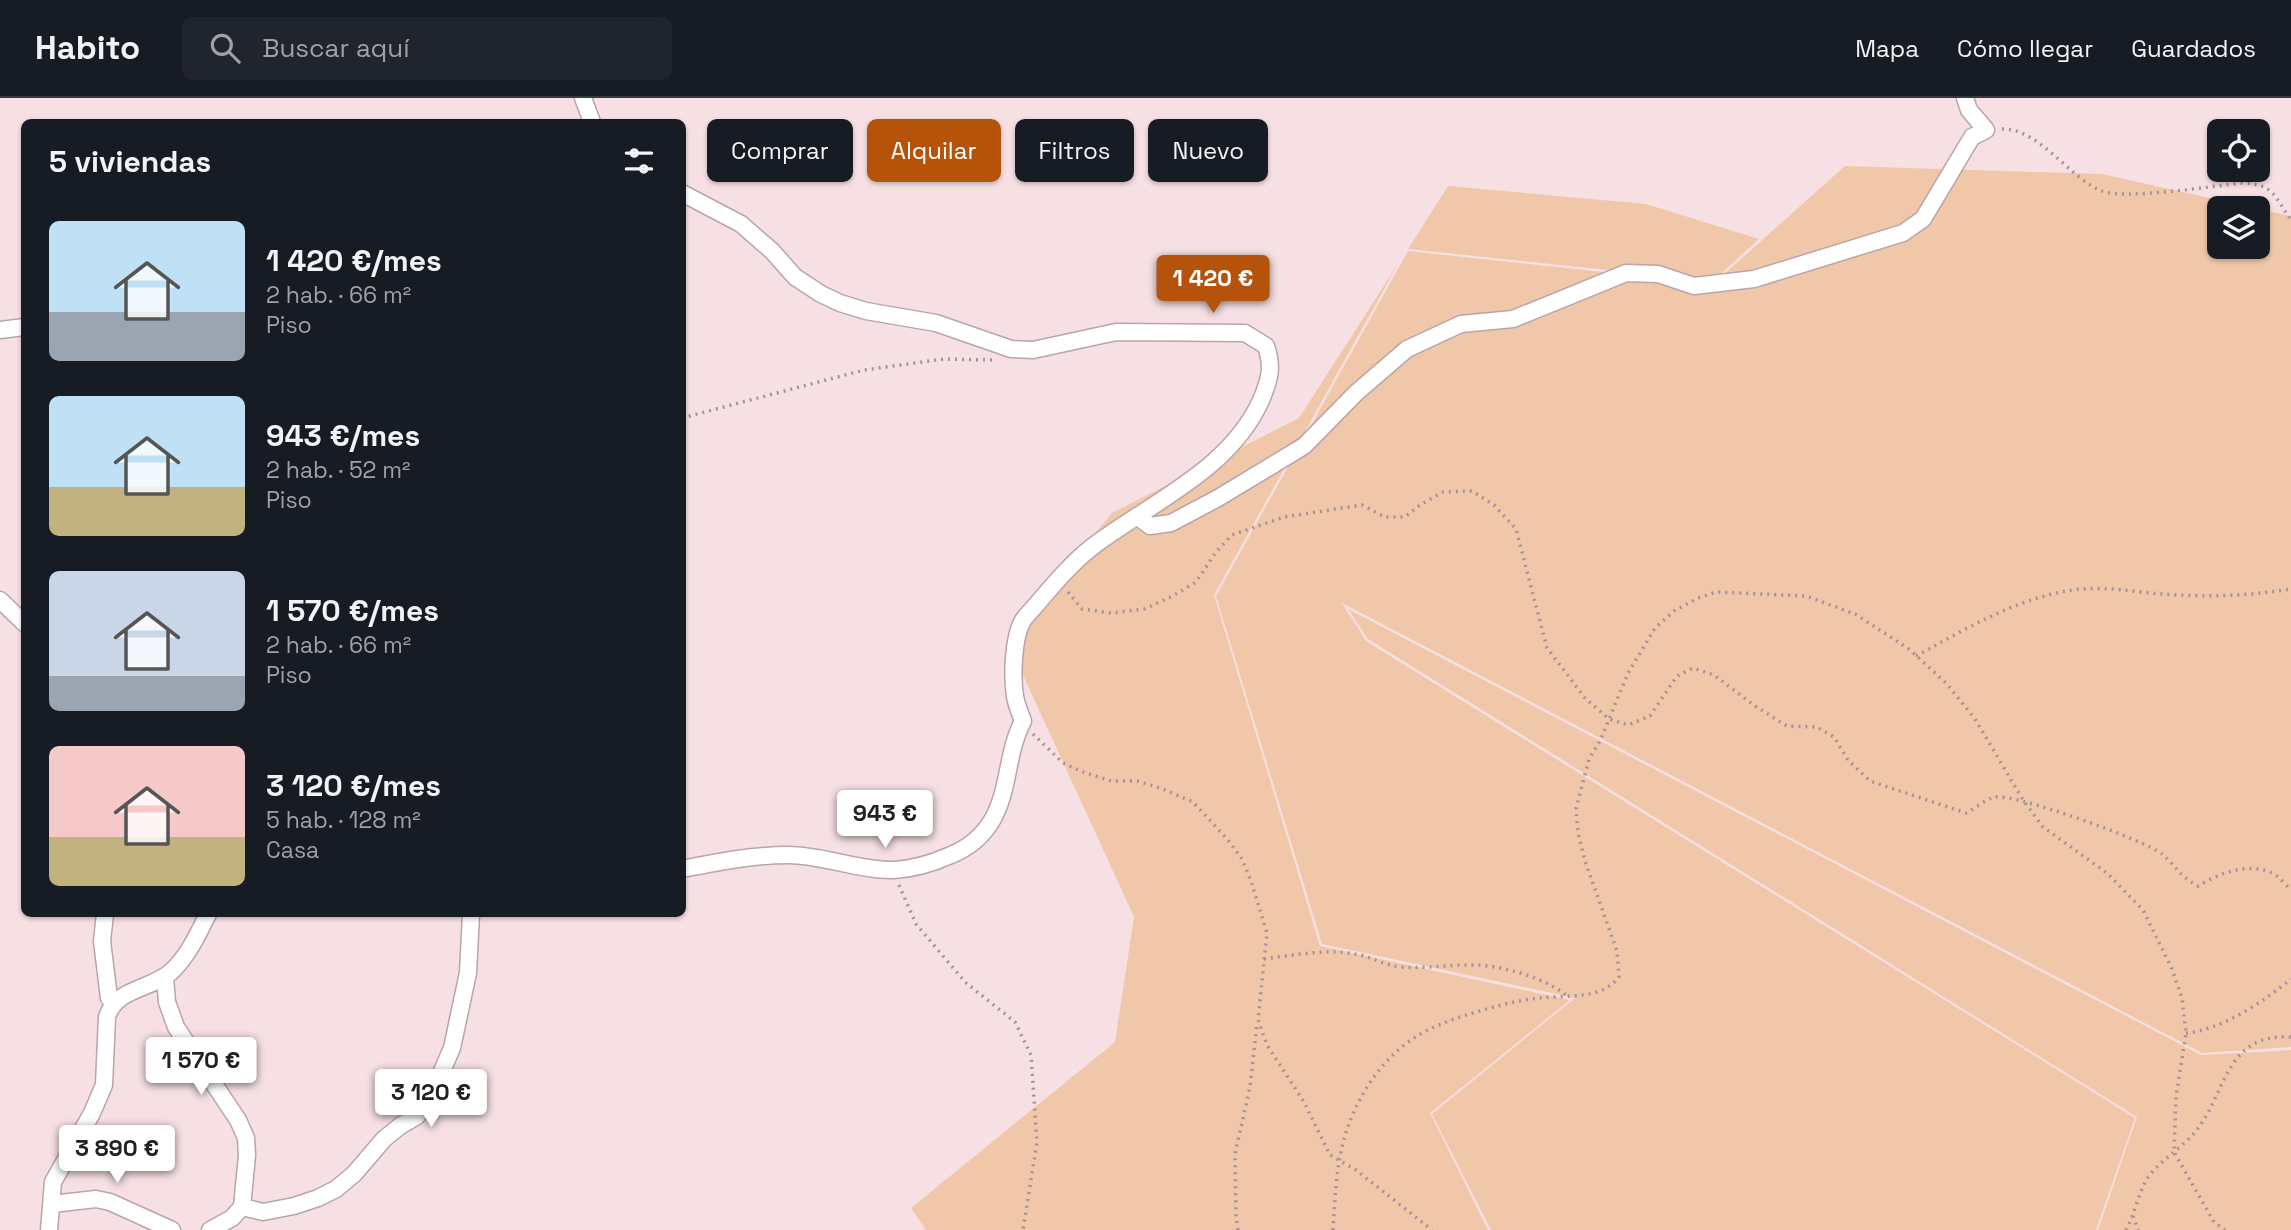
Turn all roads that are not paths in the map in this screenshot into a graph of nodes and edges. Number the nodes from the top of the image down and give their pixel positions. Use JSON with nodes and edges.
{"nodes":[{"id":1,"x":583,"y":98,"type":"edge"},
{"id":2,"x":1965,"y":98,"type":"edge"},
{"id":3,"x":591,"y":119,"type":"edge"},
{"id":4,"x":686,"y":195,"type":"edge"},
{"id":5,"x":21,"y":327,"type":"edge"},
{"id":6,"x":0,"y":330,"type":"edge"},
{"id":7,"x":1138,"y":517,"type":"junction"},
{"id":8,"x":0,"y":600,"type":"edge"},
{"id":9,"x":21,"y":620,"type":"edge"},
{"id":10,"x":686,"y":868,"type":"edge"},
{"id":11,"x":105,"y":917,"type":"edge"},
{"id":12,"x":207,"y":917,"type":"edge"},
{"id":13,"x":471,"y":917,"type":"edge"},
{"id":14,"x":165,"y":977,"type":"junction"},
{"id":15,"x":113,"y":1002,"type":"junction"},
{"id":16,"x":52,"y":1204,"type":"junction"},
{"id":17,"x":242,"y":1207,"type":"junction"},
{"id":18,"x":49,"y":1230,"type":"edge"},
{"id":19,"x":172,"y":1230,"type":"edge"},
{"id":20,"x":210,"y":1230,"type":"edge"}],
"edges":[{"from":1,"to":3,"type":"street"},
{"from":2,"to":7,"type":"street"},
{"from":4,"to":7,"type":"street"},
{"from":5,"to":6,"type":"street"},
{"from":7,"to":10,"type":"street"},
{"from":8,"to":9,"type":"street"},
{"from":11,"to":15,"type":"street"},
{"from":12,"to":14,"type":"street"},
{"from":13,"to":17,"type":"street"},
{"from":14,"to":15,"type":"street"},
{"from":14,"to":17,"type":"street"},
{"from":15,"to":16,"type":"street"},
{"from":16,"to":18,"type":"street"},
{"from":16,"to":19,"type":"street"},
{"from":17,"to":20,"type":"street"}]}
